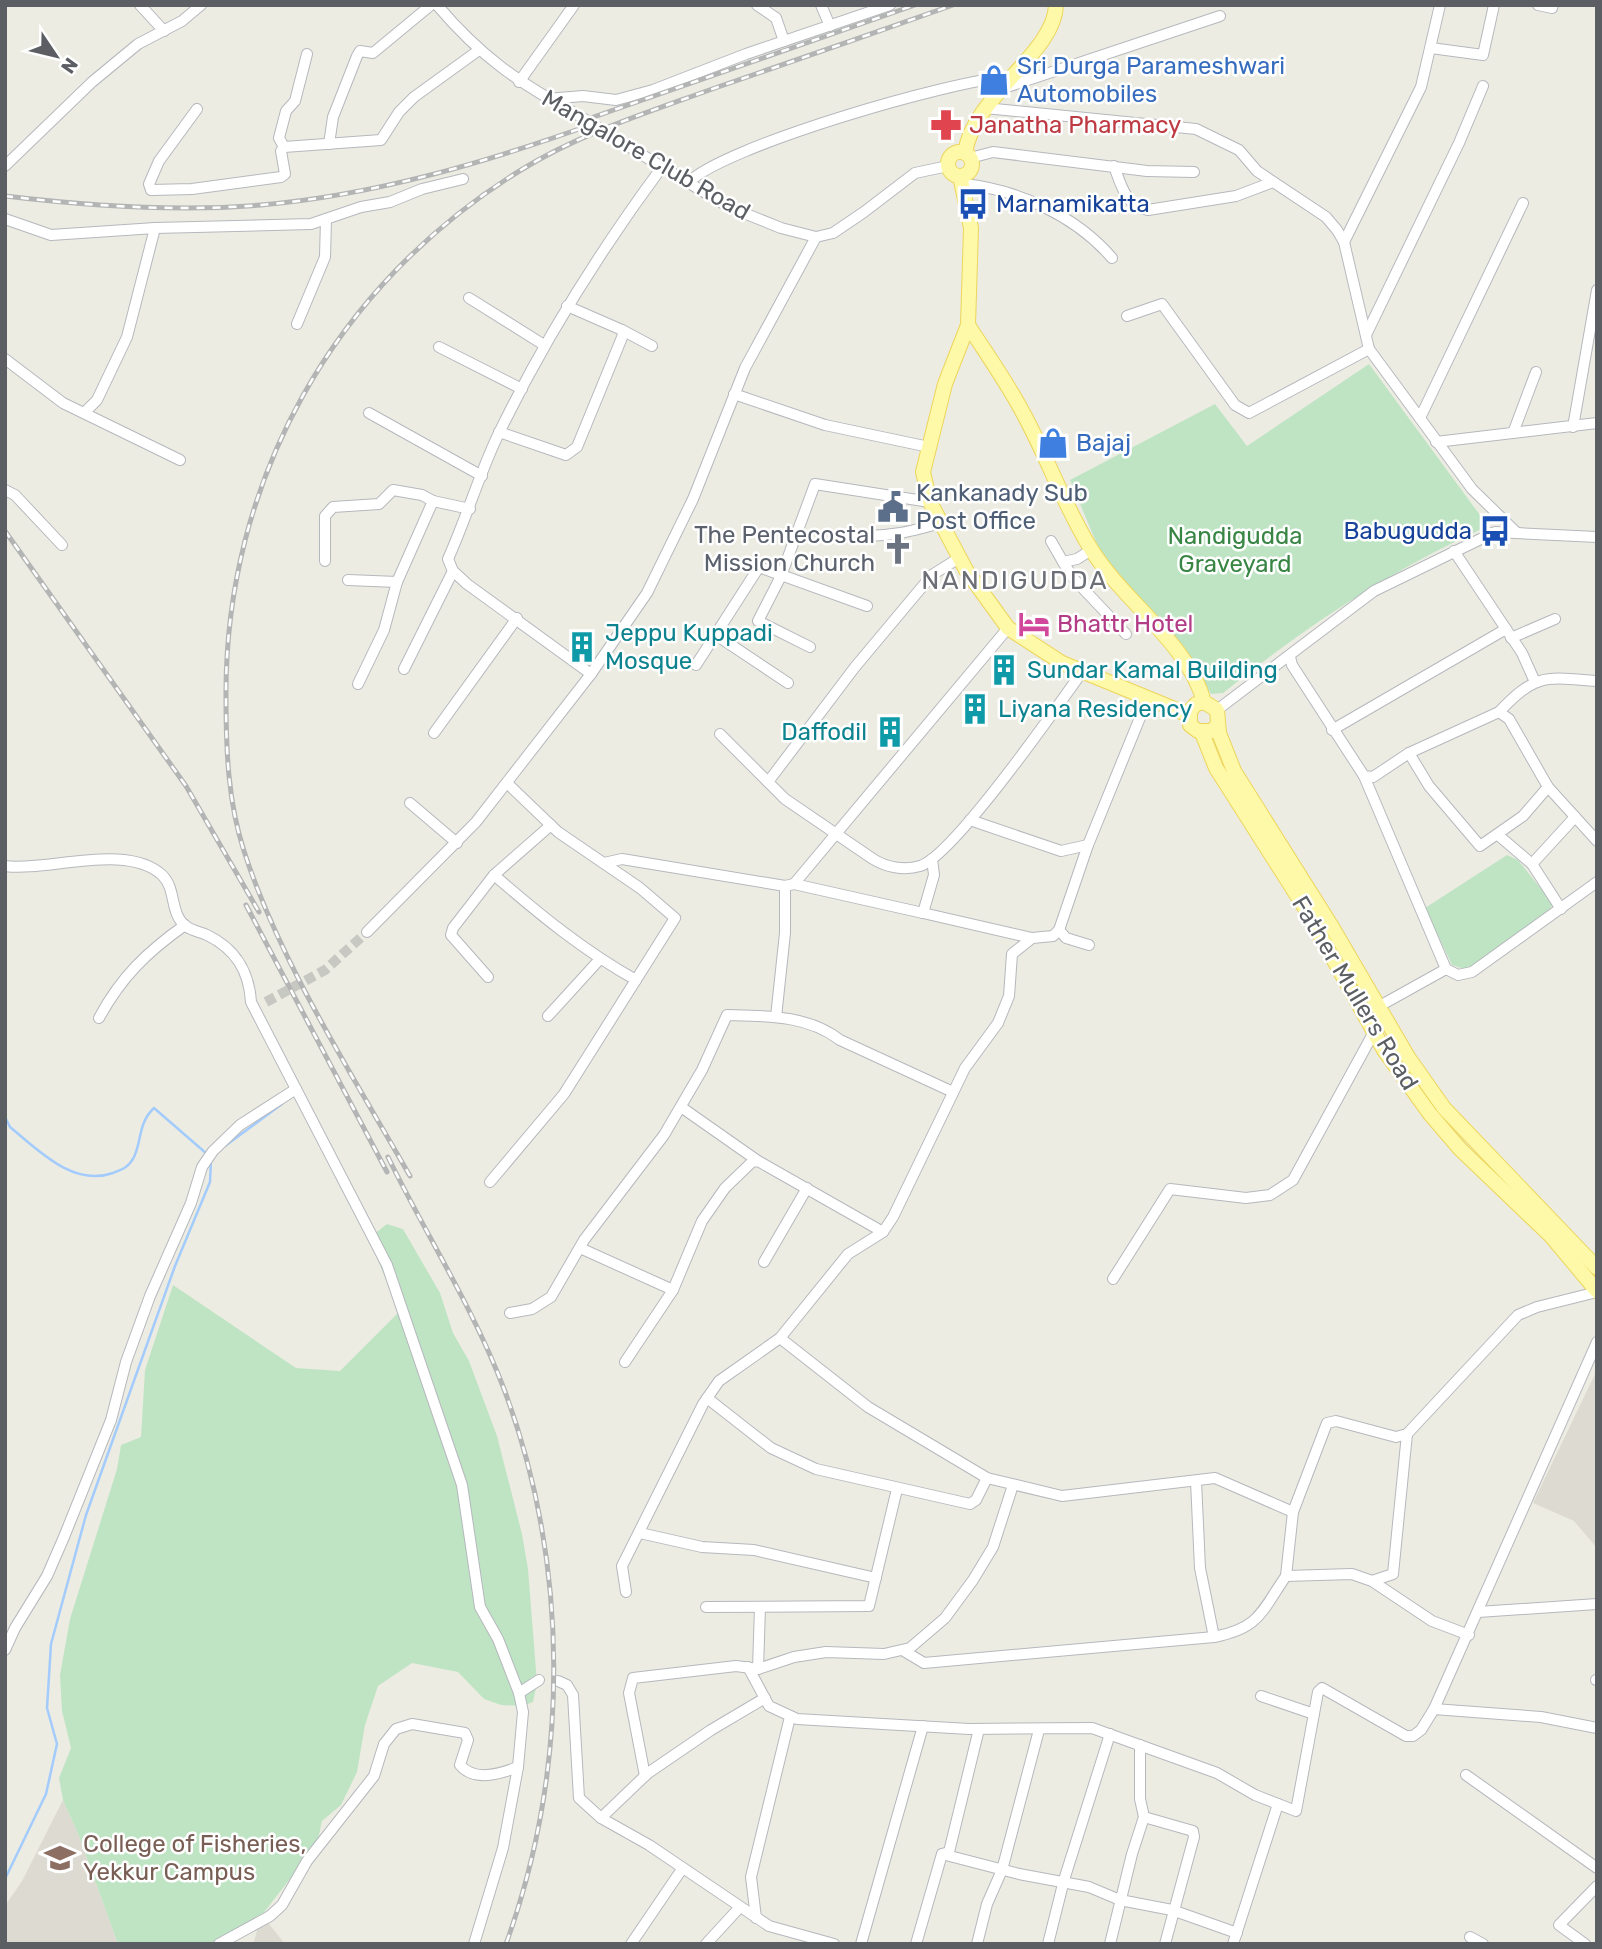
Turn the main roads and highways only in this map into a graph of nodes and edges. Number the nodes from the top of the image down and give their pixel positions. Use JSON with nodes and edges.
{"nodes":[{"id":1,"x":1060,"y":6,"type":"edge"},
{"id":2,"x":968,"y":325,"type":"junction"},
{"id":3,"x":1204,"y":702,"type":"junction"},
{"id":4,"x":1189,"y":715,"type":"junction"},
{"id":5,"x":1218,"y":717,"type":"junction"},
{"id":6,"x":1202,"y":733,"type":"junction"},
{"id":7,"x":1597,"y":1268,"type":"edge"},
{"id":8,"x":1597,"y":1292,"type":"edge"}],
"edges":[{"from":1,"to":2,"type":"main road"},
{"from":2,"to":3,"type":"main road"},
{"from":2,"to":4,"type":"main road"},
{"from":3,"to":4,"type":"main road"},
{"from":3,"to":5,"type":"main road"},
{"from":4,"to":6,"type":"main road"},
{"from":5,"to":6,"type":"main road"},
{"from":5,"to":7,"type":"main road"},
{"from":6,"to":8,"type":"main road","name":"Father Mullers Road"}]}
